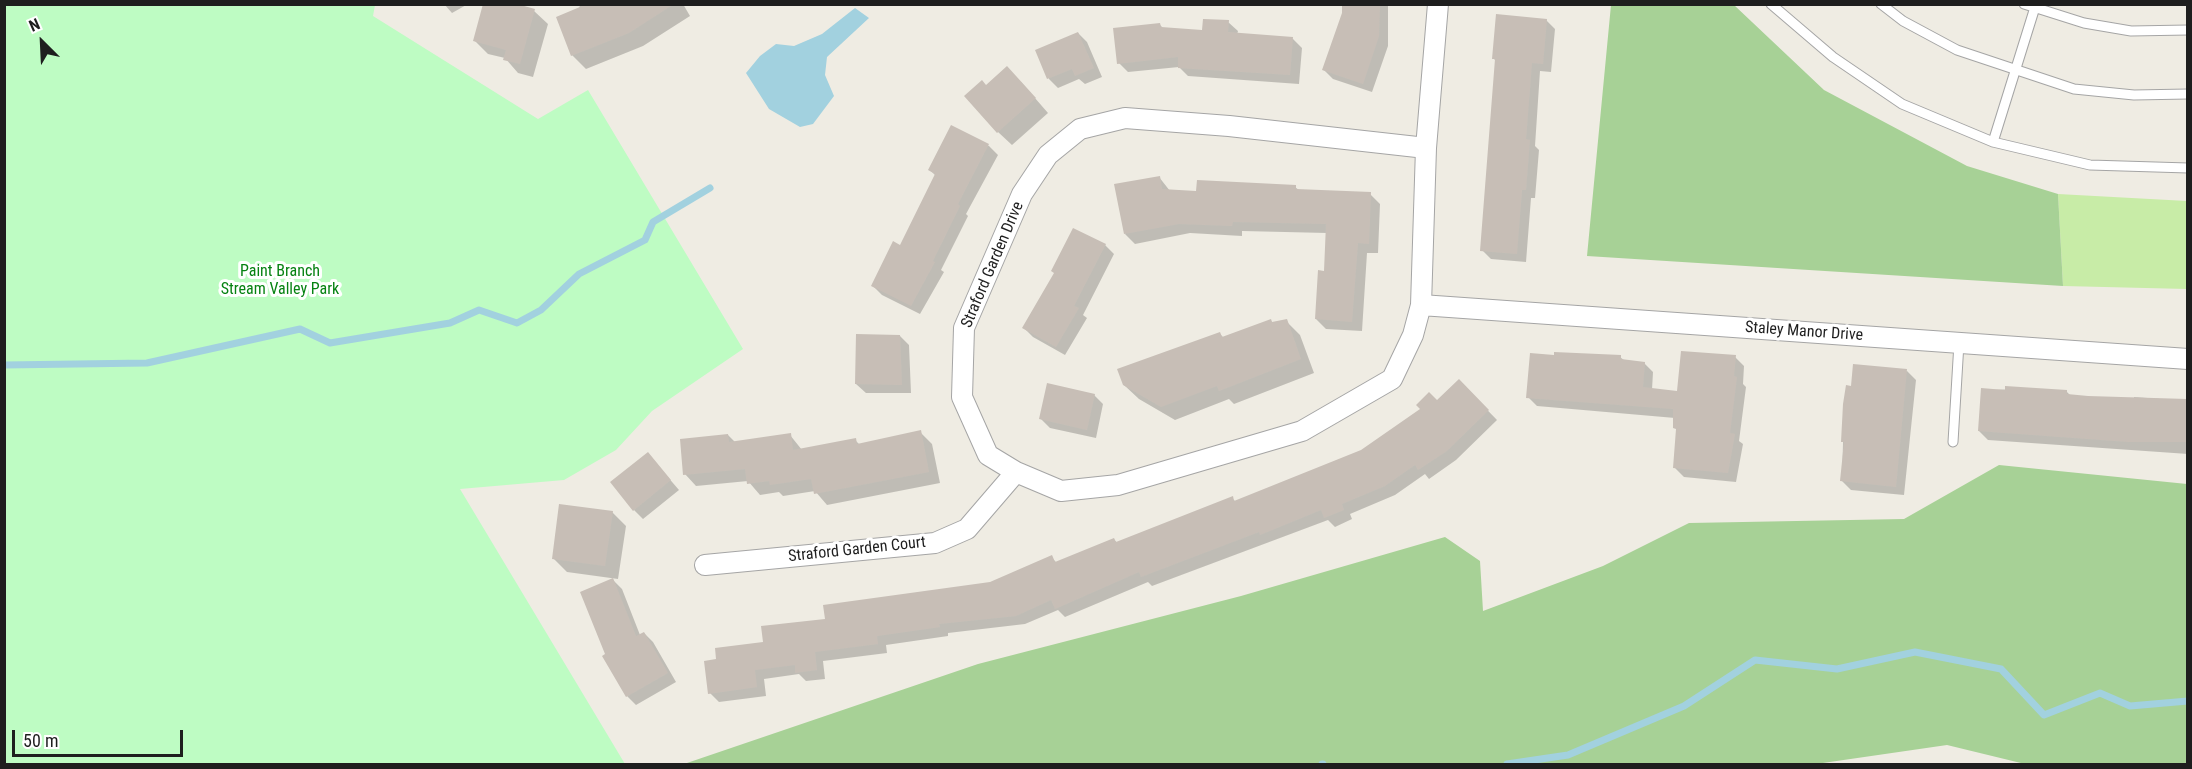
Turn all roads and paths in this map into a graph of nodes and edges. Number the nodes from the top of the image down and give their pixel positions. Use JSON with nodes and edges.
{"nodes":[{"id":1,"x":1438,"y":4,"type":"edge"},
{"id":2,"x":1771,"y":4,"type":"edge"},
{"id":3,"x":1881,"y":4,"type":"edge"},
{"id":4,"x":2024,"y":4,"type":"edge"},
{"id":5,"x":2035,"y":7,"type":"edge"},
{"id":6,"x":2187,"y":30,"type":"edge"},
{"id":7,"x":2015,"y":71,"type":"junction"},
{"id":8,"x":2187,"y":94,"type":"edge"},
{"id":9,"x":1993,"y":142,"type":"junction"},
{"id":10,"x":1426,"y":148,"type":"junction"},
{"id":11,"x":2187,"y":168,"type":"edge"},
{"id":12,"x":1421,"y":305,"type":"junction"},
{"id":13,"x":1959,"y":344,"type":"junction"},
{"id":14,"x":2187,"y":359,"type":"edge"},
{"id":15,"x":1953,"y":442,"type":"dead end"},
{"id":16,"x":1016,"y":472,"type":"junction"},
{"id":17,"x":705,"y":566,"type":"dead end"}],
"edges":[{"from":1,"to":10,"type":"street","name":"Straford Garden Drive"},
{"from":2,"to":9,"type":"lane"},
{"from":3,"to":7,"type":"lane"},
{"from":4,"to":5,"type":"lane"},
{"from":5,"to":6,"type":"lane"},
{"from":5,"to":7,"type":"lane"},
{"from":7,"to":8,"type":"lane"},
{"from":7,"to":9,"type":"lane"},
{"from":9,"to":11,"type":"lane"},
{"from":10,"to":12,"type":"street","name":"Straford Garden Drive"},
{"from":10,"to":16,"type":"street","name":"Straford Garden Drive"},
{"from":12,"to":13,"type":"street","name":"Staley Manor Drive"},
{"from":12,"to":16,"type":"street","name":"Straford Garden Drive"},
{"from":13,"to":14,"type":"street","name":"Staley Manor Drive"},
{"from":13,"to":15,"type":"lane"},
{"from":16,"to":17,"type":"street","name":"Straford Garden Court"}]}
